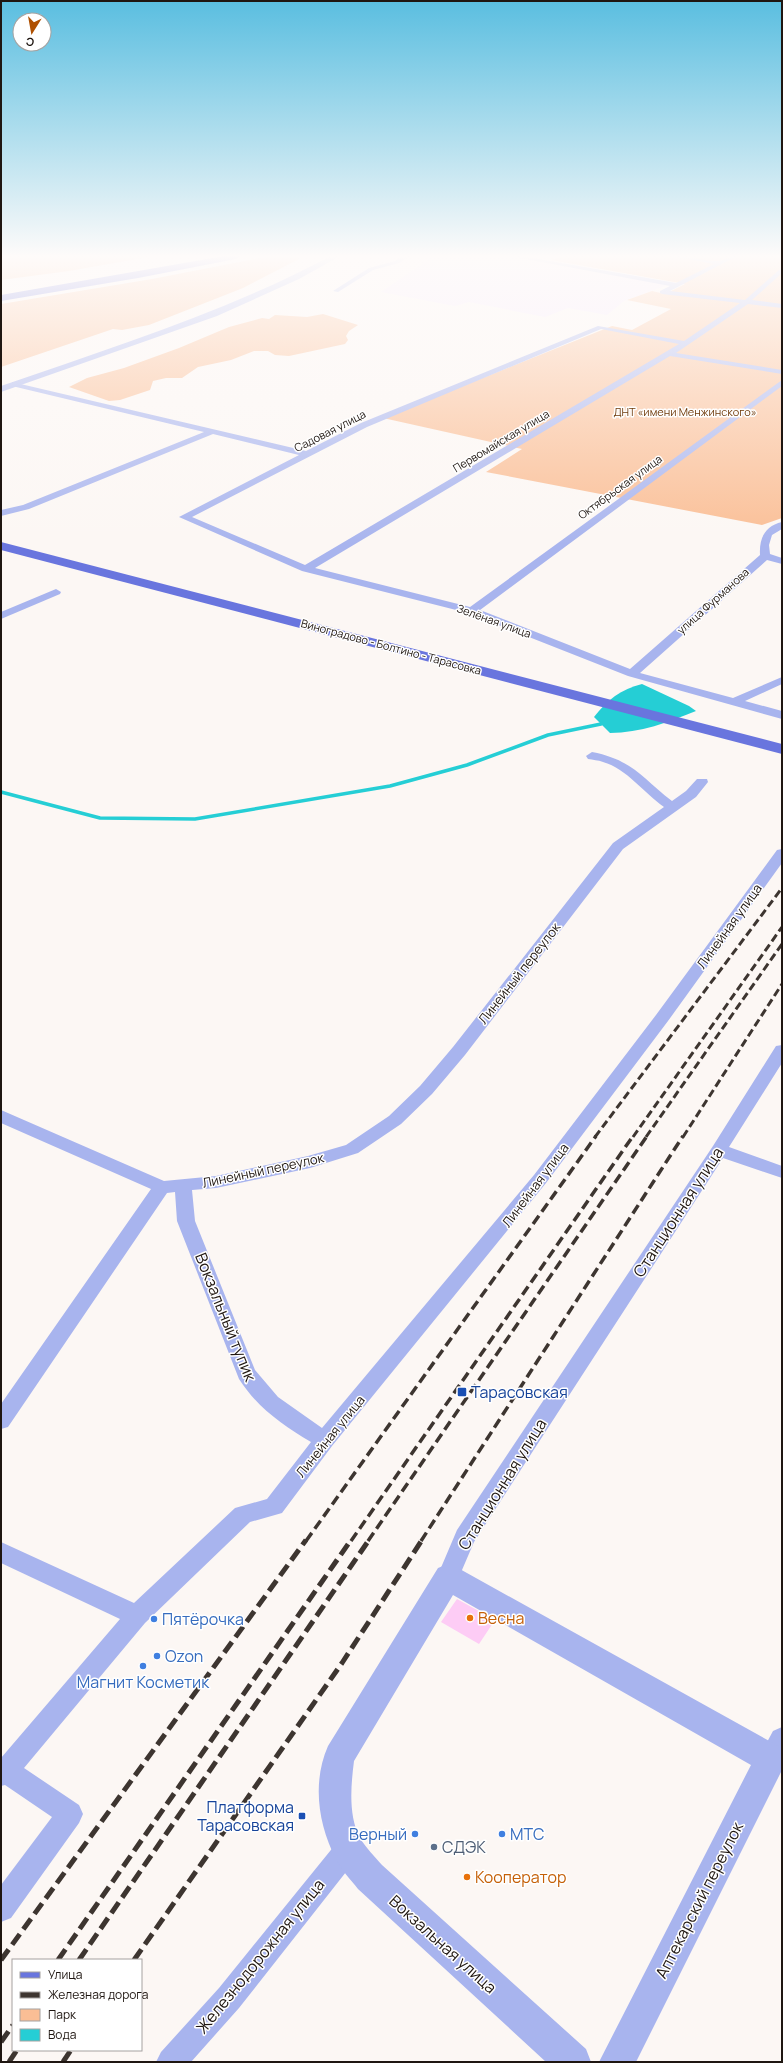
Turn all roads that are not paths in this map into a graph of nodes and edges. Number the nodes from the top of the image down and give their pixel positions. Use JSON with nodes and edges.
{"nodes":[{"id":1,"x":90,"y":352,"type":"edge"},
{"id":2,"x":104,"y":352,"type":"edge"},
{"id":3,"x":539,"y":352,"type":"edge"},
{"id":4,"x":672,"y":352,"type":"edge"},
{"id":5,"x":669,"y":354,"type":"junction"},
{"id":6,"x":782,"y":372,"type":"edge"},
{"id":7,"x":782,"y":382,"type":"edge"},
{"id":8,"x":1,"y":384,"type":"edge"},
{"id":9,"x":16,"y":384,"type":"junction"},
{"id":10,"x":1,"y":389,"type":"edge"},
{"id":11,"x":213,"y":431,"type":"junction"},
{"id":12,"x":308,"y":454,"type":"junction"},
{"id":13,"x":1,"y":513,"type":"edge"},
{"id":14,"x":184,"y":517,"type":"joint"},
{"id":15,"x":782,"y":525,"type":"edge"},
{"id":16,"x":1,"y":537,"type":"edge"},
{"id":17,"x":1,"y":546,"type":"edge"},
{"id":18,"x":765,"y":556,"type":"junction"},
{"id":19,"x":782,"y":561,"type":"edge"},
{"id":20,"x":306,"y":569,"type":"junction"},
{"id":21,"x":56,"y":592,"type":"dead end"},
{"id":22,"x":472,"y":611,"type":"junction"},
{"id":23,"x":1,"y":616,"type":"edge"},
{"id":24,"x":632,"y":674,"type":"junction"},
{"id":25,"x":782,"y":680,"type":"edge"},
{"id":26,"x":591,"y":694,"type":"junction"},
{"id":27,"x":734,"y":702,"type":"junction"},
{"id":28,"x":782,"y":715,"type":"edge"},
{"id":29,"x":782,"y":738,"type":"edge"},
{"id":30,"x":782,"y":748,"type":"edge"},
{"id":31,"x":592,"y":756,"type":"dead end"},
{"id":32,"x":702,"y":782,"type":"dead end"},
{"id":33,"x":672,"y":807,"type":"junction"},
{"id":34,"x":782,"y":853,"type":"edge"},
{"id":35,"x":782,"y":1050,"type":"edge"},
{"id":36,"x":1,"y":1116,"type":"edge"},
{"id":37,"x":719,"y":1150,"type":"junction"},
{"id":38,"x":782,"y":1172,"type":"edge"},
{"id":39,"x":183,"y":1185,"type":"junction"},
{"id":40,"x":162,"y":1187,"type":"junction"},
{"id":41,"x":1,"y":1421,"type":"edge"},
{"id":42,"x":325,"y":1440,"type":"junction"},
{"id":43,"x":1,"y":1552,"type":"edge"},
{"id":44,"x":448,"y":1577,"type":"junction"},
{"id":45,"x":137,"y":1616,"type":"junction"},
{"id":46,"x":776,"y":1749,"type":"edge"},
{"id":47,"x":4,"y":1772,"type":"edge"},
{"id":48,"x":336,"y":1810,"type":"joint"},
{"id":49,"x":348,"y":1849,"type":"junction"},
{"id":50,"x":1,"y":1908,"type":"edge"},
{"id":51,"x":171,"y":2062,"type":"edge"},
{"id":52,"x":573,"y":2062,"type":"edge"},
{"id":53,"x":617,"y":2062,"type":"edge"}],
"edges":[{"from":1,"to":8,"type":"street"},
{"from":2,"to":9,"type":"street"},
{"from":3,"to":12,"type":"street","name":"Садовая улица"},
{"from":4,"to":5,"type":"street","name":"Первомайская улица"},
{"from":5,"to":6,"type":"street"},
{"from":5,"to":20,"type":"street","name":"Первомайская улица"},
{"from":7,"to":22,"type":"street","name":"Октябрьская улица"},
{"from":9,"to":10,"type":"street"},
{"from":9,"to":11,"type":"street"},
{"from":11,"to":12,"type":"street"},
{"from":11,"to":13,"type":"street"},
{"from":12,"to":14,"type":"street","name":"Садовая улица"},
{"from":14,"to":20,"type":"street","name":"Зелёная улица"},
{"from":15,"to":18,"type":"street"},
{"from":16,"to":26,"type":"main road","name":"Виноградово - Болтино - Тарасовка"},
{"from":17,"to":26,"type":"main road","name":"Виноградово - Болтино - Тарасовка"},
{"from":18,"to":19,"type":"street"},
{"from":18,"to":24,"type":"street","name":"улица Фурманова"},
{"from":20,"to":22,"type":"street","name":"Зелёная улица"},
{"from":21,"to":23,"type":"street"},
{"from":22,"to":24,"type":"street","name":"Зелёная улица"},
{"from":24,"to":27,"type":"street","name":"Зелёная улица"},
{"from":25,"to":27,"type":"street"},
{"from":26,"to":29,"type":"main road","name":"Виноградово - Болтино - Тарасовка"},
{"from":26,"to":30,"type":"main road","name":"Виноградово - Болтино - Тарасовка"},
{"from":27,"to":28,"type":"street","name":"Зелёная улица"},
{"from":31,"to":33,"type":"street"},
{"from":32,"to":33,"type":"street","name":"Линейный переулок"},
{"from":33,"to":39,"type":"street","name":"Линейный переулок"},
{"from":34,"to":42,"type":"street","name":"Линейная улица"},
{"from":35,"to":37,"type":"street","name":"Станционная улица"},
{"from":36,"to":40,"type":"street"},
{"from":37,"to":38,"type":"street"},
{"from":37,"to":44,"type":"street","name":"Станционная улица"},
{"from":39,"to":40,"type":"street","name":"Линейный переулок"},
{"from":39,"to":42,"type":"street","name":"Вокзальный тупик"},
{"from":40,"to":41,"type":"street"},
{"from":42,"to":45,"type":"street","name":"Линейная улица"},
{"from":43,"to":45,"type":"street"},
{"from":44,"to":46,"type":"street"},
{"from":44,"to":48,"type":"street","name":"Станционная улица"},
{"from":45,"to":47,"type":"street"},
{"from":46,"to":53,"type":"street","name":"Аптекарский переулок"},
{"from":47,"to":50,"type":"street"},
{"from":48,"to":49,"type":"street","name":"Вокзальная улица"},
{"from":49,"to":51,"type":"street","name":"Железнодорожная улица"},
{"from":49,"to":52,"type":"street","name":"Вокзальная улица"}]}
